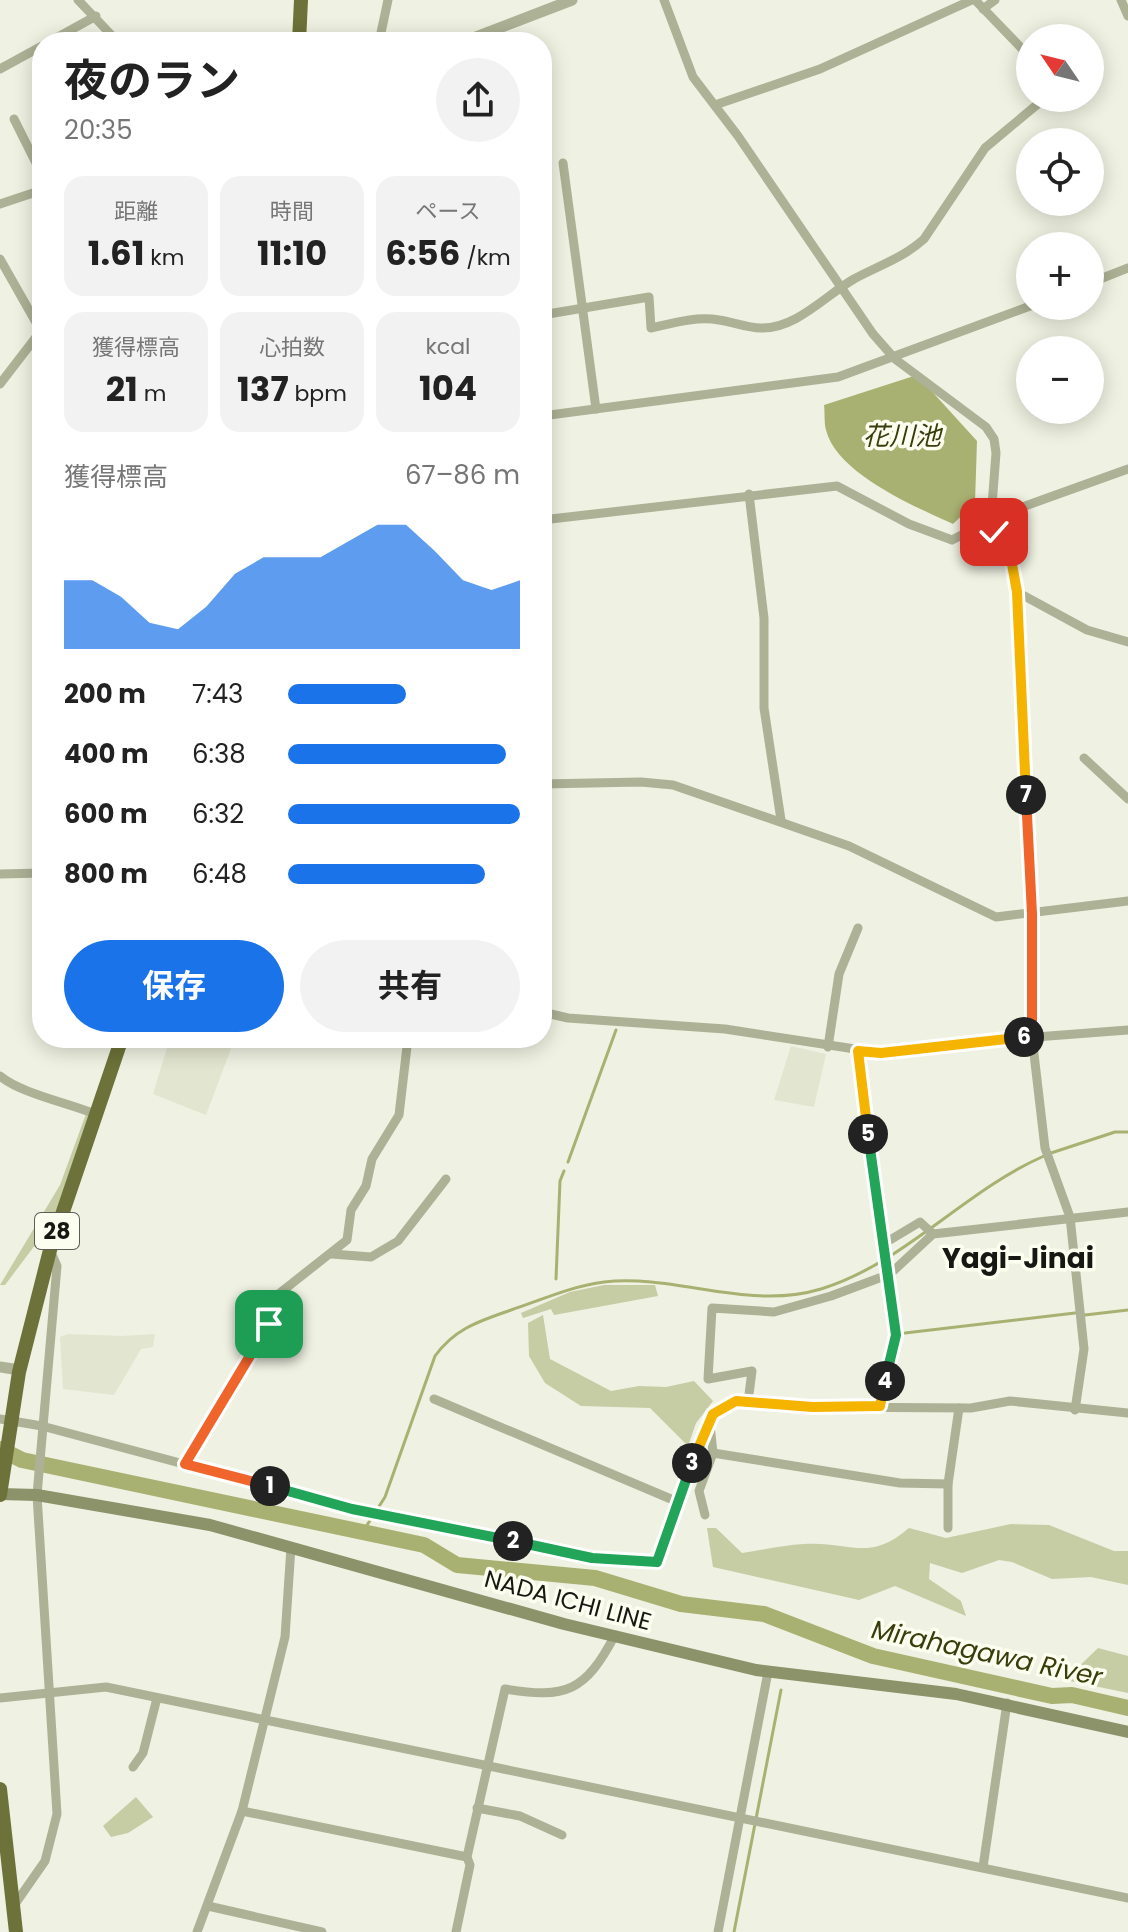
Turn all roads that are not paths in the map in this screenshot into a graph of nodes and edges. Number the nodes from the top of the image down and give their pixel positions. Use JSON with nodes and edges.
{"nodes":[{"id":1,"x":78,"y":0,"type":"edge"},
{"id":2,"x":301,"y":0,"type":"edge"},
{"id":3,"x":388,"y":0,"type":"edge"},
{"id":4,"x":572,"y":0,"type":"edge"},
{"id":5,"x":664,"y":0,"type":"edge"},
{"id":6,"x":974,"y":0,"type":"edge"},
{"id":7,"x":995,"y":0,"type":"edge"},
{"id":8,"x":1121,"y":0,"type":"edge"},
{"id":9,"x":983,"y":9,"type":"junction"},
{"id":10,"x":96,"y":16,"type":"junction"},
{"id":11,"x":1128,"y":16,"type":"edge"},
{"id":12,"x":67,"y":32,"type":"edge"},
{"id":13,"x":110,"y":32,"type":"edge"},
{"id":14,"x":299,"y":32,"type":"edge"},
{"id":15,"x":381,"y":32,"type":"edge"},
{"id":16,"x":489,"y":32,"type":"edge"},
{"id":17,"x":1016,"y":43,"type":"edge"},
{"id":18,"x":32,"y":51,"type":"edge"},
{"id":19,"x":0,"y":69,"type":"edge"},
{"id":20,"x":715,"y":105,"type":"junction"},
{"id":21,"x":1028,"y":112,"type":"edge"},
{"id":22,"x":14,"y":119,"type":"dead end"},
{"id":23,"x":32,"y":155,"type":"edge"},
{"id":24,"x":563,"y":163,"type":"dead end"},
{"id":25,"x":32,"y":193,"type":"edge"},
{"id":26,"x":0,"y":204,"type":"edge"},
{"id":27,"x":0,"y":259,"type":"edge"},
{"id":28,"x":1128,"y":268,"type":"edge"},
{"id":29,"x":1104,"y":277,"type":"edge"},
{"id":30,"x":843,"y":287,"type":"junction"},
{"id":31,"x":583,"y":311,"type":"junction"},
{"id":32,"x":1016,"y":311,"type":"edge"},
{"id":33,"x":32,"y":314,"type":"edge"},
{"id":34,"x":552,"y":314,"type":"edge"},
{"id":35,"x":32,"y":343,"type":"edge"},
{"id":36,"x":895,"y":359,"type":"junction"},
{"id":37,"x":0,"y":384,"type":"edge"},
{"id":38,"x":596,"y":409,"type":"junction"},
{"id":39,"x":552,"y":415,"type":"edge"},
{"id":40,"x":1128,"y":469,"type":"edge"},
{"id":41,"x":749,"y":494,"type":"junction"},
{"id":42,"x":552,"y":519,"type":"edge"},
{"id":43,"x":991,"y":519,"type":"junction"},
{"id":44,"x":1017,"y":592,"type":"junction"},
{"id":45,"x":1128,"y":642,"type":"edge"},
{"id":46,"x":1084,"y":758,"type":"dead end"},
{"id":47,"x":552,"y":784,"type":"edge"},
{"id":48,"x":1128,"y":799,"type":"edge"},
{"id":49,"x":781,"y":820,"type":"junction"},
{"id":50,"x":32,"y":873,"type":"edge"},
{"id":51,"x":0,"y":874,"type":"edge"},
{"id":52,"x":1128,"y":901,"type":"edge"},
{"id":53,"x":1032,"y":914,"type":"junction"},
{"id":54,"x":858,"y":928,"type":"dead end"},
{"id":55,"x":552,"y":1014,"type":"edge"},
{"id":56,"x":1128,"y":1030,"type":"edge"},
{"id":57,"x":1032,"y":1037,"type":"junction"},
{"id":58,"x":828,"y":1047,"type":"junction"},
{"id":59,"x":118,"y":1048,"type":"edge"},
{"id":60,"x":407,"y":1048,"type":"edge"},
{"id":61,"x":858,"y":1051,"type":"junction"},
{"id":62,"x":0,"y":1076,"type":"edge"},
{"id":63,"x":95,"y":1114,"type":"junction"},
{"id":64,"x":446,"y":1179,"type":"dead end"},
{"id":65,"x":1128,"y":1212,"type":"edge"},
{"id":66,"x":1070,"y":1217,"type":"junction"},
{"id":67,"x":933,"y":1234,"type":"junction"},
{"id":68,"x":886,"y":1245,"type":"junction"},
{"id":69,"x":50,"y":1250,"type":"junction"},
{"id":70,"x":332,"y":1254,"type":"junction"},
{"id":71,"x":889,"y":1271,"type":"junction"},
{"id":72,"x":0,"y":1367,"type":"edge"},
{"id":73,"x":20,"y":1370,"type":"junction"},
{"id":74,"x":434,"y":1399,"type":"dead end"},
{"id":75,"x":748,"y":1402,"type":"junction"},
{"id":76,"x":880,"y":1406,"type":"junction"},
{"id":77,"x":959,"y":1408,"type":"junction"},
{"id":78,"x":1075,"y":1410,"type":"junction"},
{"id":79,"x":1128,"y":1413,"type":"edge"},
{"id":80,"x":710,"y":1421,"type":"junction"},
{"id":81,"x":8,"y":1423,"type":"edge"},
{"id":82,"x":42,"y":1430,"type":"junction"},
{"id":83,"x":713,"y":1453,"type":"junction"},
{"id":84,"x":185,"y":1464,"type":"junction"},
{"id":85,"x":948,"y":1484,"type":"junction"},
{"id":86,"x":37,"y":1491,"type":"junction"},
{"id":87,"x":0,"y":1494,"type":"edge"},
{"id":88,"x":678,"y":1502,"type":"junction"},
{"id":89,"x":705,"y":1515,"type":"dead end"},
{"id":90,"x":948,"y":1528,"type":"dead end"},
{"id":91,"x":291,"y":1547,"type":"junction"},
{"id":92,"x":615,"y":1635,"type":"junction"},
{"id":93,"x":768,"y":1672,"type":"junction"},
{"id":94,"x":48,"y":1692,"type":"junction"},
{"id":95,"x":0,"y":1698,"type":"edge"},
{"id":96,"x":157,"y":1698,"type":"junction"},
{"id":97,"x":1007,"y":1703,"type":"junction"},
{"id":98,"x":264,"y":1719,"type":"junction"},
{"id":99,"x":1128,"y":1732,"type":"edge"},
{"id":100,"x":488,"y":1766,"type":"junction"},
{"id":101,"x":133,"y":1767,"type":"dead end"},
{"id":102,"x":0,"y":1789,"type":"edge"},
{"id":103,"x":477,"y":1808,"type":"junction"},
{"id":104,"x":242,"y":1811,"type":"junction"},
{"id":105,"x":741,"y":1819,"type":"junction"},
{"id":106,"x":562,"y":1835,"type":"dead end"},
{"id":107,"x":467,"y":1857,"type":"junction"},
{"id":108,"x":983,"y":1867,"type":"junction"},
{"id":109,"x":1128,"y":1898,"type":"edge"},
{"id":110,"x":208,"y":1906,"type":"junction"},
{"id":111,"x":13,"y":1907,"type":"junction"},
{"id":112,"x":308,"y":1930,"type":"edge"},
{"id":113,"x":16,"y":1932,"type":"edge"},
{"id":114,"x":197,"y":1932,"type":"edge"},
{"id":115,"x":322,"y":1932,"type":"edge"},
{"id":116,"x":456,"y":1932,"type":"edge"},
{"id":117,"x":718,"y":1932,"type":"edge"}],
"edges":[{"from":1,"to":10,"type":"street"},
{"from":2,"to":14,"type":"highway"},
{"from":3,"to":15,"type":"street"},
{"from":4,"to":16,"type":"street"},
{"from":5,"to":20,"type":"street"},
{"from":6,"to":9,"type":"street"},
{"from":6,"to":20,"type":"street"},
{"from":7,"to":9,"type":"street"},
{"from":8,"to":11,"type":"street"},
{"from":9,"to":17,"type":"street"},
{"from":10,"to":12,"type":"street"},
{"from":10,"to":13,"type":"street"},
{"from":18,"to":19,"type":"street"},
{"from":20,"to":30,"type":"street"},
{"from":21,"to":30,"type":"street"},
{"from":22,"to":23,"type":"street"},
{"from":24,"to":31,"type":"street"},
{"from":25,"to":26,"type":"street"},
{"from":27,"to":33,"type":"street"},
{"from":28,"to":29,"type":"street"},
{"from":30,"to":31,"type":"street"},
{"from":30,"to":36,"type":"street"},
{"from":31,"to":34,"type":"street"},
{"from":31,"to":38,"type":"street"},
{"from":32,"to":36,"type":"street"},
{"from":35,"to":37,"type":"street"},
{"from":36,"to":38,"type":"street"},
{"from":36,"to":43,"type":"street"},
{"from":38,"to":39,"type":"street"},
{"from":40,"to":43,"type":"street"},
{"from":41,"to":42,"type":"street"},
{"from":41,"to":43,"type":"street"},
{"from":41,"to":49,"type":"street"},
{"from":43,"to":44,"type":"street"},
{"from":44,"to":45,"type":"street"},
{"from":44,"to":53,"type":"street"},
{"from":46,"to":48,"type":"street"},
{"from":47,"to":49,"type":"street"},
{"from":49,"to":53,"type":"street"},
{"from":50,"to":51,"type":"street"},
{"from":52,"to":53,"type":"street"},
{"from":53,"to":57,"type":"street"},
{"from":54,"to":58,"type":"street"},
{"from":55,"to":58,"type":"street"},
{"from":56,"to":57,"type":"street"},
{"from":57,"to":61,"type":"street"},
{"from":57,"to":66,"type":"street"},
{"from":58,"to":61,"type":"street"},
{"from":59,"to":63,"type":"highway","number":"28"},
{"from":60,"to":70,"type":"street"},
{"from":61,"to":68,"type":"street"},
{"from":62,"to":63,"type":"street"},
{"from":63,"to":69,"type":"highway","number":"28"},
{"from":64,"to":70,"type":"street"},
{"from":65,"to":66,"type":"street"},
{"from":66,"to":67,"type":"street"},
{"from":66,"to":78,"type":"street"},
{"from":67,"to":68,"type":"street"},
{"from":67,"to":71,"type":"street"},
{"from":68,"to":71,"type":"street"},
{"from":69,"to":73,"type":"highway","number":"28"},
{"from":69,"to":82,"type":"street"},
{"from":70,"to":84,"type":"street"},
{"from":71,"to":75,"type":"street"},
{"from":71,"to":76,"type":"street"},
{"from":72,"to":73,"type":"street"},
{"from":73,"to":81,"type":"highway","number":"28"},
{"from":74,"to":88,"type":"street"},
{"from":75,"to":76,"type":"street"},
{"from":75,"to":80,"type":"street"},
{"from":76,"to":77,"type":"street"},
{"from":77,"to":78,"type":"street"},
{"from":77,"to":85,"type":"street"},
{"from":78,"to":79,"type":"street"},
{"from":80,"to":83,"type":"street"},
{"from":80,"to":88,"type":"street"},
{"from":81,"to":82,"type":"street"},
{"from":81,"to":87,"type":"highway","number":"28"},
{"from":82,"to":84,"type":"street"},
{"from":82,"to":86,"type":"street"},
{"from":83,"to":85,"type":"street"},
{"from":83,"to":89,"type":"street"},
{"from":84,"to":88,"type":"street"},
{"from":85,"to":90,"type":"street"},
{"from":86,"to":87,"type":"main road","name":"NADA ICHI LINE"},
{"from":86,"to":91,"type":"main road","name":"NADA ICHI LINE"},
{"from":86,"to":94,"type":"street"},
{"from":91,"to":92,"type":"main road","name":"NADA ICHI LINE"},
{"from":91,"to":98,"type":"street"},
{"from":92,"to":93,"type":"main road","name":"NADA ICHI LINE"},
{"from":92,"to":100,"type":"street"},
{"from":93,"to":97,"type":"main road","name":"NADA ICHI LINE"},
{"from":93,"to":105,"type":"street"},
{"from":94,"to":95,"type":"street"},
{"from":94,"to":96,"type":"street"},
{"from":94,"to":111,"type":"street"},
{"from":96,"to":98,"type":"street"},
{"from":96,"to":101,"type":"street"},
{"from":97,"to":99,"type":"main road","name":"NADA ICHI LINE"},
{"from":97,"to":108,"type":"street"},
{"from":98,"to":100,"type":"street"},
{"from":98,"to":104,"type":"street"},
{"from":100,"to":103,"type":"street"},
{"from":100,"to":105,"type":"street"},
{"from":102,"to":111,"type":"highway"},
{"from":103,"to":106,"type":"street"},
{"from":103,"to":107,"type":"street"},
{"from":104,"to":107,"type":"street"},
{"from":104,"to":110,"type":"street"},
{"from":105,"to":108,"type":"street"},
{"from":105,"to":117,"type":"street"},
{"from":107,"to":116,"type":"street"},
{"from":108,"to":109,"type":"street"},
{"from":110,"to":112,"type":"street"},
{"from":110,"to":114,"type":"street"},
{"from":111,"to":113,"type":"highway"},
{"from":112,"to":115,"type":"street"}]}
